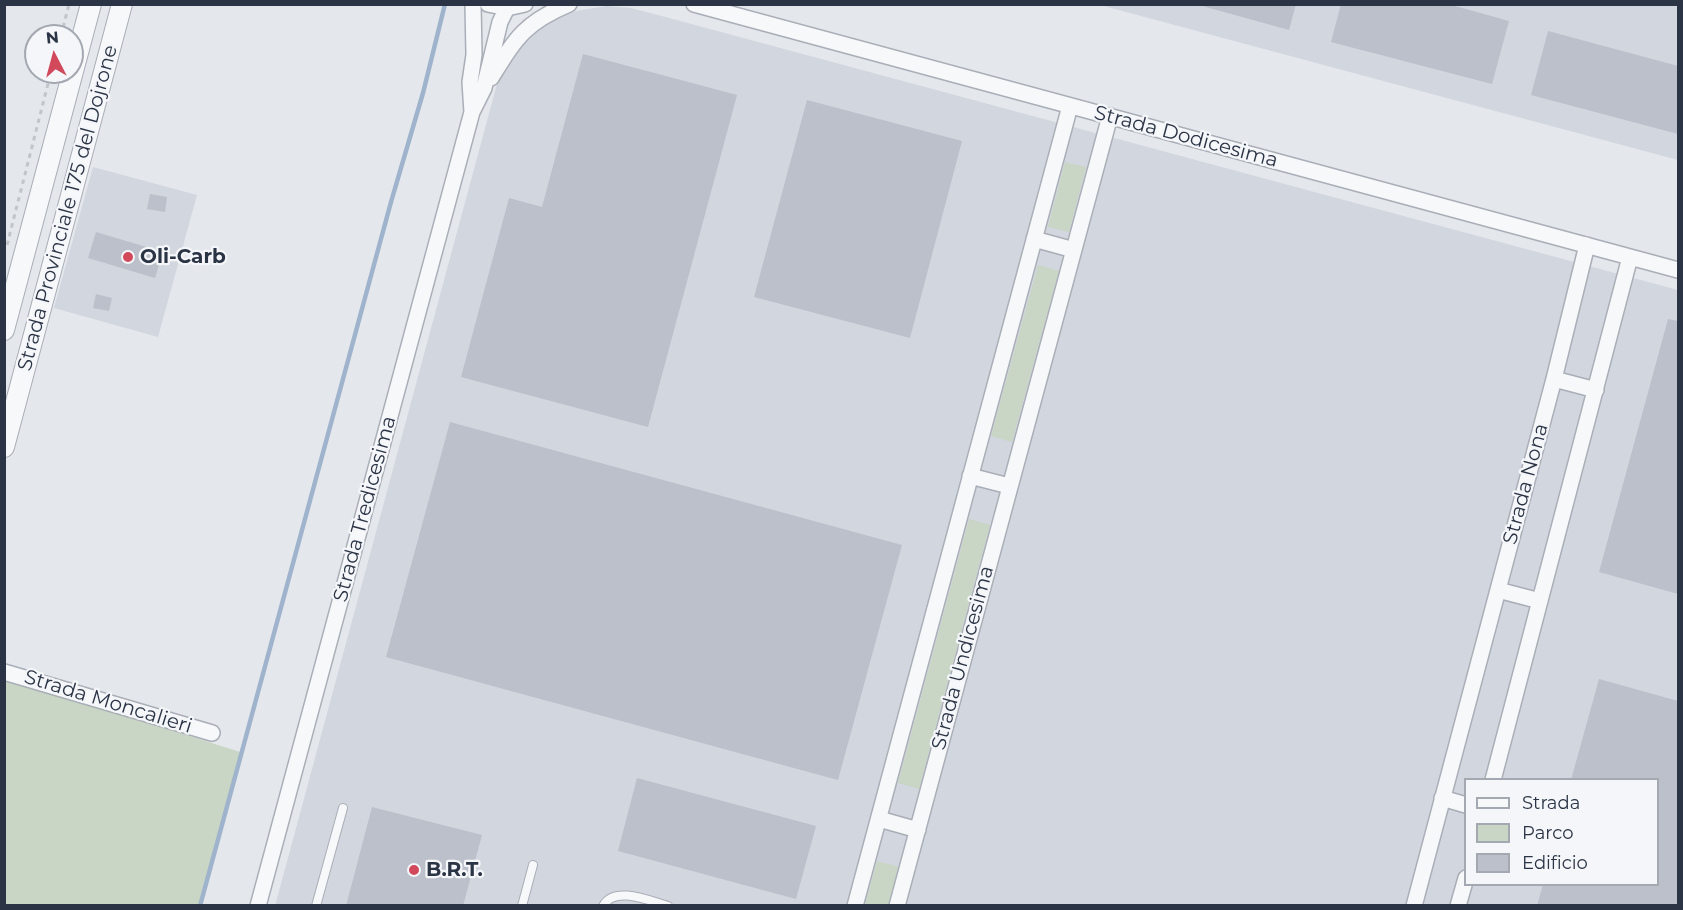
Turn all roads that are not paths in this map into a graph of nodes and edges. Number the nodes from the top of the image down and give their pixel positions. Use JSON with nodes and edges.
{"nodes":[{"id":1,"x":91,"y":4,"type":"edge"},
{"id":2,"x":122,"y":4,"type":"edge"},
{"id":3,"x":473,"y":4,"type":"edge"},
{"id":4,"x":488,"y":4,"type":"edge"},
{"id":5,"x":525,"y":4,"type":"edge"},
{"id":6,"x":569,"y":4,"type":"edge"},
{"id":7,"x":694,"y":4,"type":"edge"},
{"id":8,"x":507,"y":8,"type":"junction"},
{"id":9,"x":484,"y":88,"type":"junction"},
{"id":10,"x":1070,"y":106,"type":"junction"},
{"id":11,"x":472,"y":112,"type":"junction"},
{"id":12,"x":1110,"y":117,"type":"junction"},
{"id":13,"x":1034,"y":239,"type":"junction"},
{"id":14,"x":1587,"y":245,"type":"junction"},
{"id":15,"x":1074,"y":250,"type":"junction"},
{"id":16,"x":1630,"y":257,"type":"junction"},
{"id":17,"x":1678,"y":270,"type":"edge"},
{"id":18,"x":4,"y":330,"type":"edge"},
{"id":19,"x":1554,"y":379,"type":"junction"},
{"id":20,"x":1596,"y":390,"type":"junction"},
{"id":21,"x":4,"y":447,"type":"edge"},
{"id":22,"x":970,"y":476,"type":"junction"},
{"id":23,"x":1010,"y":486,"type":"junction"},
{"id":24,"x":1498,"y":590,"type":"junction"},
{"id":25,"x":1540,"y":601,"type":"junction"},
{"id":26,"x":4,"y":672,"type":"edge"},
{"id":27,"x":212,"y":733,"type":"dead end"},
{"id":28,"x":1494,"y":778,"type":"edge"},
{"id":29,"x":1442,"y":798,"type":"junction"},
{"id":30,"x":1464,"y":804,"type":"edge"},
{"id":31,"x":343,"y":808,"type":"dead end"},
{"id":32,"x":879,"y":819,"type":"junction"},
{"id":33,"x":918,"y":830,"type":"junction"},
{"id":34,"x":533,"y":865,"type":"dead end"},
{"id":35,"x":1464,"y":885,"type":"edge"},
{"id":36,"x":258,"y":906,"type":"edge"},
{"id":37,"x":316,"y":906,"type":"edge"},
{"id":38,"x":522,"y":906,"type":"edge"},
{"id":39,"x":603,"y":906,"type":"edge"},
{"id":40,"x":669,"y":906,"type":"edge"},
{"id":41,"x":855,"y":906,"type":"edge"},
{"id":42,"x":897,"y":906,"type":"edge"},
{"id":43,"x":1414,"y":906,"type":"edge"},
{"id":44,"x":1458,"y":906,"type":"edge"}],
"edges":[{"from":1,"to":18,"type":"street","name":"Strada Provinciale 175 del Dojrone"},
{"from":2,"to":21,"type":"street","name":"Strada Provinciale 175 del Dojrone"},
{"from":3,"to":11,"type":"street"},
{"from":4,"to":8,"type":"street"},
{"from":5,"to":8,"type":"street"},
{"from":6,"to":9,"type":"street"},
{"from":7,"to":10,"type":"street","name":"Strada Dodicesima"},
{"from":8,"to":9,"type":"street"},
{"from":9,"to":11,"type":"street"},
{"from":10,"to":12,"type":"street","name":"Strada Dodicesima"},
{"from":10,"to":13,"type":"street","name":"Strada Undicesima"},
{"from":11,"to":36,"type":"street","name":"Strada Tredicesima"},
{"from":12,"to":14,"type":"street","name":"Strada Dodicesima"},
{"from":12,"to":15,"type":"street","name":"Strada Undicesima"},
{"from":13,"to":15,"type":"street"},
{"from":13,"to":22,"type":"street","name":"Strada Undicesima"},
{"from":14,"to":16,"type":"street","name":"Strada Dodicesima"},
{"from":14,"to":19,"type":"street","name":"Strada Nona"},
{"from":15,"to":23,"type":"street","name":"Strada Undicesima"},
{"from":16,"to":17,"type":"street","name":"Strada Dodicesima"},
{"from":16,"to":20,"type":"street"},
{"from":19,"to":20,"type":"street"},
{"from":19,"to":24,"type":"street","name":"Strada Nona"},
{"from":20,"to":25,"type":"street"},
{"from":22,"to":23,"type":"street"},
{"from":22,"to":32,"type":"street","name":"Strada Undicesima"},
{"from":23,"to":33,"type":"street","name":"Strada Undicesima"},
{"from":24,"to":25,"type":"street"},
{"from":24,"to":29,"type":"street","name":"Strada Nona"},
{"from":25,"to":28,"type":"street"},
{"from":26,"to":27,"type":"street","name":"Strada Moncalieri"},
{"from":29,"to":30,"type":"street"},
{"from":29,"to":43,"type":"street","name":"Strada Nona"},
{"from":31,"to":37,"type":"lane"},
{"from":32,"to":33,"type":"street"},
{"from":32,"to":41,"type":"street","name":"Strada Undicesima"},
{"from":33,"to":42,"type":"street","name":"Strada Undicesima"},
{"from":34,"to":38,"type":"lane"},
{"from":35,"to":44,"type":"street"},
{"from":39,"to":40,"type":"lane"}]}
